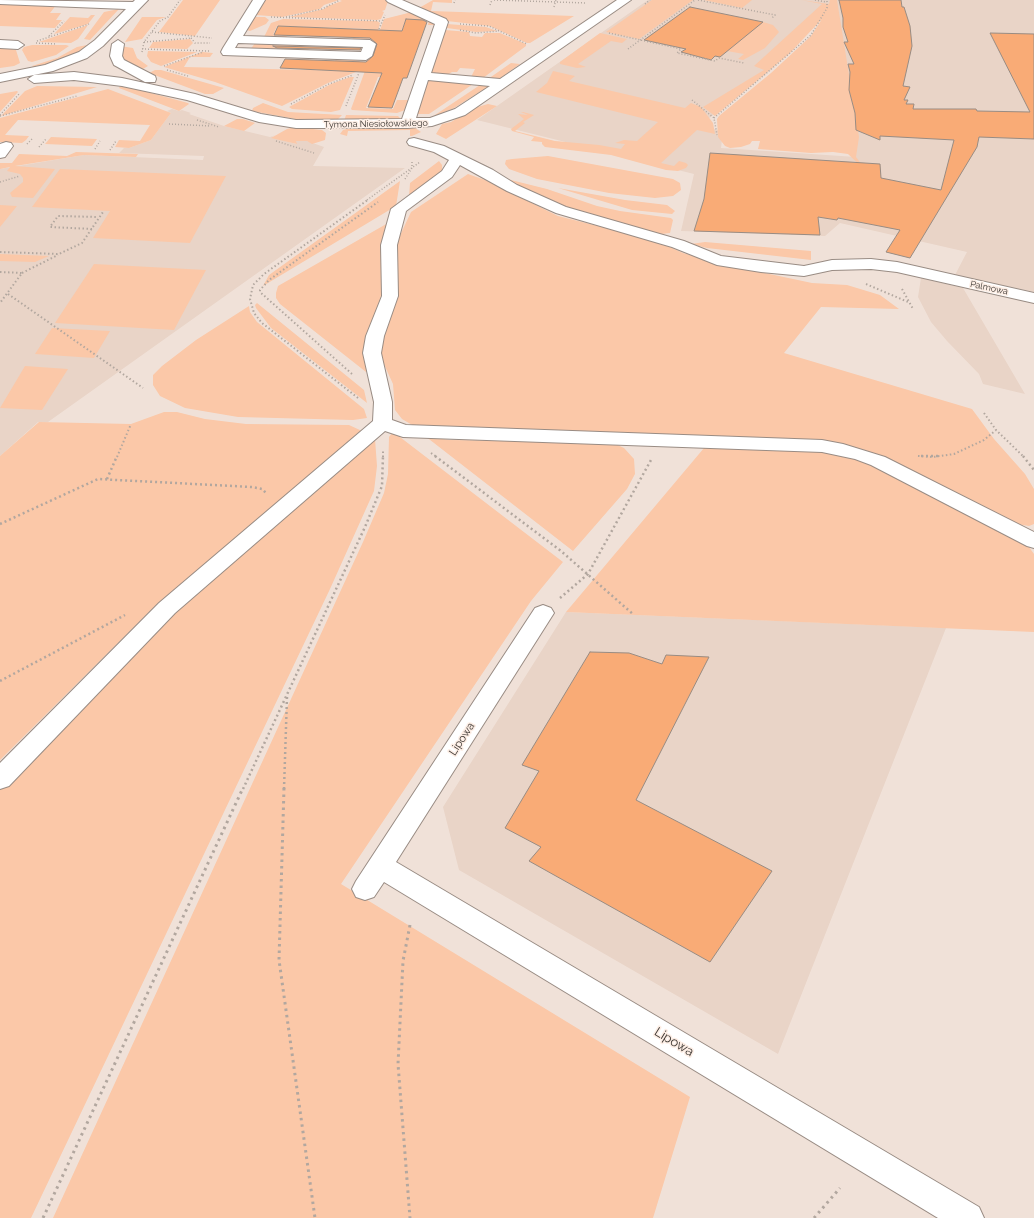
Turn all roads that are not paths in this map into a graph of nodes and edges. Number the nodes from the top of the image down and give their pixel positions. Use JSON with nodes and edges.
{"nodes":[{"id":1,"x":259,"y":0,"type":"edge"},
{"id":2,"x":0,"y":1,"type":"edge"},
{"id":3,"x":619,"y":4,"type":"edge"},
{"id":4,"x":138,"y":5,"type":"edge"},
{"id":5,"x":389,"y":6,"type":"edge"},
{"id":6,"x":236,"y":38,"type":"junction"},
{"id":7,"x":0,"y":44,"type":"edge"},
{"id":8,"x":24,"y":44,"type":"road end"},
{"id":9,"x":99,"y":44,"type":"junction"},
{"id":10,"x":118,"y":44,"type":"junction"},
{"id":11,"x":95,"y":64,"type":"junction"},
{"id":12,"x":139,"y":74,"type":"junction"},
{"id":13,"x":32,"y":76,"type":"junction"},
{"id":14,"x":423,"y":76,"type":"junction"},
{"id":15,"x":0,"y":78,"type":"edge"},
{"id":16,"x":122,"y":82,"type":"junction"},
{"id":17,"x":0,"y":83,"type":"edge"},
{"id":18,"x":503,"y":83,"type":"junction"},
{"id":19,"x":190,"y":97,"type":"junction"},
{"id":20,"x":407,"y":124,"type":"junction"},
{"id":21,"x":414,"y":142,"type":"road end"},
{"id":22,"x":457,"y":159,"type":"junction"},
{"id":23,"x":1034,"y":298,"type":"edge"},
{"id":24,"x":382,"y":423,"type":"junction"},
{"id":25,"x":1034,"y":541,"type":"edge"},
{"id":26,"x":543,"y":613,"type":"road end"},
{"id":27,"x":0,"y":779,"type":"edge"},
{"id":28,"x":380,"y":866,"type":"junction"},
{"id":29,"x":365,"y":889,"type":"dead end"},
{"id":30,"x":968,"y":1218,"type":"edge"}],
"edges":[{"from":1,"to":6,"type":"street"},
{"from":2,"to":4,"type":"street"},
{"from":3,"to":18,"type":"street","name":"Tymona Niesiołowskiego"},
{"from":4,"to":9,"type":"street"},
{"from":4,"to":10,"type":"street"},
{"from":5,"to":14,"type":"street"},
{"from":6,"to":6,"type":"street"},
{"from":7,"to":8,"type":"street"},
{"from":9,"to":11,"type":"street"},
{"from":9,"to":13,"type":"street"},
{"from":10,"to":11,"type":"street"},
{"from":10,"to":12,"type":"street","name":"Tymona Niesiołowskiego"},
{"from":11,"to":12,"type":"street","name":"Tymona Niesiołowskiego"},
{"from":11,"to":13,"type":"street"},
{"from":11,"to":16,"type":"street","name":"Tymona Niesiołowskiego"},
{"from":12,"to":19,"type":"street","name":"Tymona Niesiołowskiego"},
{"from":13,"to":15,"type":"street"},
{"from":13,"to":16,"type":"street","name":"Tymona Niesiołowskiego"},
{"from":13,"to":17,"type":"street"},
{"from":14,"to":18,"type":"street"},
{"from":14,"to":20,"type":"street"},
{"from":16,"to":19,"type":"street","name":"Tymona Niesiołowskiego"},
{"from":18,"to":20,"type":"street","name":"Tymona Niesiołowskiego"},
{"from":19,"to":20,"type":"street","name":"Tymona Niesiołowskiego"},
{"from":21,"to":22,"type":"street","name":"Palmowa"},
{"from":22,"to":23,"type":"street","name":"Palmowa"},
{"from":22,"to":24,"type":"street"},
{"from":24,"to":25,"type":"street"},
{"from":24,"to":27,"type":"street"},
{"from":26,"to":28,"type":"street","name":"Lipowa"},
{"from":28,"to":29,"type":"street","name":"Lipowa"},
{"from":28,"to":30,"type":"street","name":"Lipowa"}]}
